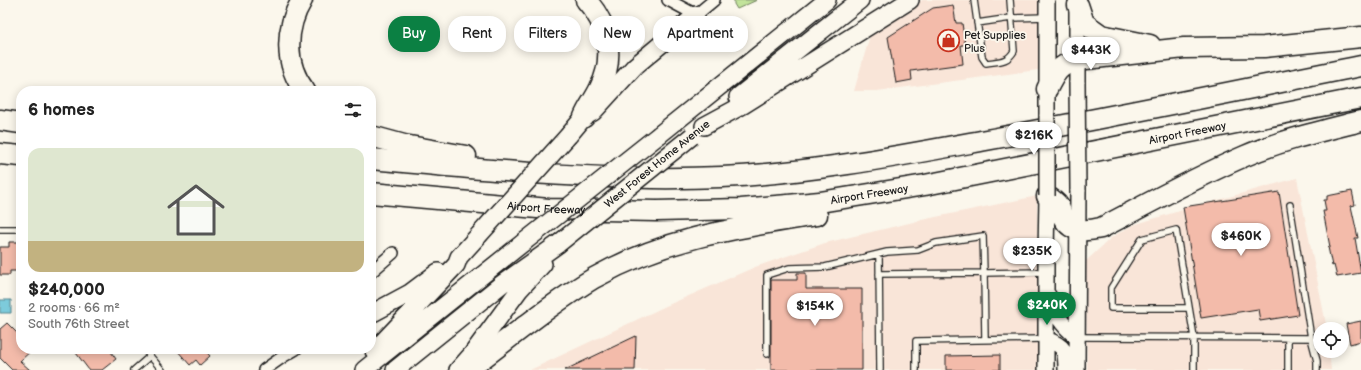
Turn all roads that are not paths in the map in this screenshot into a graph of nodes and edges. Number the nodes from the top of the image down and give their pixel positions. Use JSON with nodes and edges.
{"nodes":[{"id":1,"x":302,"y":0,"type":"edge"},
{"id":2,"x":586,"y":0,"type":"edge"},
{"id":3,"x":668,"y":0,"type":"edge"},
{"id":4,"x":714,"y":0,"type":"edge"},
{"id":5,"x":827,"y":0,"type":"edge"},
{"id":6,"x":860,"y":0,"type":"edge"},
{"id":7,"x":910,"y":0,"type":"edge"},
{"id":8,"x":974,"y":0,"type":"edge"},
{"id":9,"x":1010,"y":0,"type":"edge"},
{"id":10,"x":1047,"y":0,"type":"edge"},
{"id":11,"x":1078,"y":2,"type":"edge"},
{"id":12,"x":696,"y":15,"type":"junction"},
{"id":13,"x":1047,"y":16,"type":"junction"},
{"id":14,"x":1011,"y":18,"type":"junction"},
{"id":15,"x":977,"y":23,"type":"junction"},
{"id":16,"x":1361,"y":37,"type":"edge"},
{"id":17,"x":1184,"y":48,"type":"junction"},
{"id":18,"x":1077,"y":60,"type":"junction"},
{"id":19,"x":1361,"y":66,"type":"edge"},
{"id":20,"x":302,"y":86,"type":"edge"},
{"id":21,"x":1047,"y":89,"type":"junction"},
{"id":22,"x":1361,"y":98,"type":"edge"},
{"id":23,"x":584,"y":117,"type":"junction"},
{"id":24,"x":0,"y":120,"type":"edge"},
{"id":25,"x":1361,"y":121,"type":"edge"},
{"id":26,"x":16,"y":122,"type":"edge"},
{"id":27,"x":698,"y":131,"type":"junction"},
{"id":28,"x":376,"y":137,"type":"edge"},
{"id":29,"x":0,"y":154,"type":"edge"},
{"id":30,"x":16,"y":156,"type":"edge"},
{"id":31,"x":376,"y":158,"type":"edge"},
{"id":32,"x":521,"y":173,"type":"junction"},
{"id":33,"x":926,"y":185,"type":"junction"},
{"id":34,"x":376,"y":193,"type":"edge"},
{"id":35,"x":1047,"y":196,"type":"junction"},
{"id":36,"x":1290,"y":205,"type":"dead end"},
{"id":37,"x":0,"y":229,"type":"edge"},
{"id":38,"x":16,"y":229,"type":"edge"},
{"id":39,"x":1079,"y":230,"type":"junction"},
{"id":40,"x":558,"y":244,"type":"junction"},
{"id":41,"x":393,"y":253,"type":"dead end"},
{"id":42,"x":879,"y":254,"type":"junction"},
{"id":43,"x":458,"y":257,"type":"junction"},
{"id":44,"x":376,"y":268,"type":"edge"},
{"id":45,"x":1046,"y":272,"type":"junction"},
{"id":46,"x":984,"y":273,"type":"junction"},
{"id":47,"x":879,"y":274,"type":"junction"},
{"id":48,"x":1046,"y":291,"type":"junction"},
{"id":49,"x":1189,"y":308,"type":"junction"},
{"id":50,"x":376,"y":311,"type":"edge"},
{"id":51,"x":1077,"y":337,"type":"junction"},
{"id":52,"x":1194,"y":337,"type":"junction"},
{"id":53,"x":1288,"y":338,"type":"junction"},
{"id":54,"x":1311,"y":338,"type":"junction"},
{"id":55,"x":985,"y":339,"type":"junction"},
{"id":56,"x":1046,"y":339,"type":"junction"},
{"id":57,"x":376,"y":349,"type":"edge"},
{"id":58,"x":287,"y":354,"type":"edge"},
{"id":59,"x":373,"y":354,"type":"edge"},
{"id":60,"x":767,"y":354,"type":"dead end"},
{"id":61,"x":150,"y":356,"type":"joint"},
{"id":62,"x":134,"y":370,"type":"edge"},
{"id":63,"x":162,"y":370,"type":"edge"},
{"id":64,"x":264,"y":370,"type":"edge"},
{"id":65,"x":363,"y":370,"type":"edge"},
{"id":66,"x":396,"y":370,"type":"edge"},
{"id":67,"x":458,"y":370,"type":"edge"},
{"id":68,"x":467,"y":370,"type":"edge"},
{"id":69,"x":880,"y":370,"type":"edge"},
{"id":70,"x":916,"y":370,"type":"edge"},
{"id":71,"x":1046,"y":370,"type":"edge"},
{"id":72,"x":1066,"y":370,"type":"edge"},
{"id":73,"x":1077,"y":370,"type":"edge"},
{"id":74,"x":1194,"y":370,"type":"edge"},
{"id":75,"x":1288,"y":370,"type":"edge"},
{"id":76,"x":1317,"y":370,"type":"edge"}],
"edges":[{"from":1,"to":20,"type":"highway"},
{"from":2,"to":23,"type":"highway"},
{"from":3,"to":12,"type":"street"},
{"from":4,"to":12,"type":"street"},
{"from":5,"to":65,"type":"main road","name":"West Forest Home Avenue","bridge":true},
{"from":6,"to":27,"type":"main road","name":"West Forest Home Avenue"},
{"from":7,"to":27,"type":"main road"},
{"from":8,"to":15,"type":"lane"},
{"from":9,"to":14,"type":"lane"},
{"from":10,"to":13,"type":"main road"},
{"from":11,"to":17,"type":"highway"},
{"from":11,"to":18,"type":"main road"},
{"from":12,"to":23,"type":"main road"},
{"from":13,"to":14,"type":"lane"},
{"from":13,"to":21,"type":"main road"},
{"from":14,"to":15,"type":"lane"},
{"from":14,"to":15,"type":"lane"},
{"from":16,"to":17,"type":"highway"},
{"from":17,"to":18,"type":"highway"},
{"from":18,"to":21,"type":"highway"},
{"from":18,"to":39,"type":"main road","bridge":true},
{"from":19,"to":32,"type":"highway"},
{"from":21,"to":35,"type":"main road","bridge":true},
{"from":22,"to":33,"type":"highway","name":"Airport Freeway"},
{"from":23,"to":43,"type":"main road","bridge":true},
{"from":24,"to":26,"type":"highway"},
{"from":25,"to":39,"type":"highway"},
{"from":27,"to":40,"type":"main road","name":"West Forest Home Avenue","bridge":true},
{"from":28,"to":32,"type":"highway"},
{"from":29,"to":30,"type":"highway"},
{"from":31,"to":32,"type":"highway"},
{"from":33,"to":34,"type":"highway","name":"Airport Freeway"},
{"from":33,"to":68,"type":"highway"},
{"from":35,"to":39,"type":"highway"},
{"from":35,"to":45,"type":"main road"},
{"from":36,"to":54,"type":"lane"},
{"from":37,"to":38,"type":"lane"},
{"from":39,"to":51,"type":"main road"},
{"from":40,"to":66,"type":"main road","name":"West Forest Home Avenue"},
{"from":40,"to":67,"type":"main road"},
{"from":41,"to":44,"type":"street"},
{"from":42,"to":46,"type":"lane"},
{"from":42,"to":47,"type":"lane"},
{"from":42,"to":60,"type":"lane"},
{"from":43,"to":50,"type":"main road"},
{"from":43,"to":57,"type":"main road"},
{"from":45,"to":46,"type":"lane"},
{"from":45,"to":48,"type":"main road"},
{"from":46,"to":47,"type":"lane"},
{"from":46,"to":55,"type":"lane"},
{"from":47,"to":69,"type":"lane"},
{"from":48,"to":51,"type":"main road"},
{"from":48,"to":56,"type":"main road"},
{"from":49,"to":49,"type":"lane"},
{"from":49,"to":52,"type":"lane"},
{"from":51,"to":52,"type":"lane"},
{"from":51,"to":73,"type":"main road"},
{"from":52,"to":53,"type":"lane"},
{"from":52,"to":74,"type":"lane"},
{"from":53,"to":54,"type":"lane"},
{"from":53,"to":75,"type":"lane"},
{"from":54,"to":76,"type":"lane"},
{"from":55,"to":56,"type":"lane"},
{"from":55,"to":70,"type":"lane"},
{"from":56,"to":71,"type":"main road"},
{"from":56,"to":72,"type":"main road"},
{"from":58,"to":64,"type":"street"},
{"from":59,"to":65,"type":"main road"},
{"from":61,"to":62,"type":"lane"},
{"from":61,"to":63,"type":"lane"}]}
